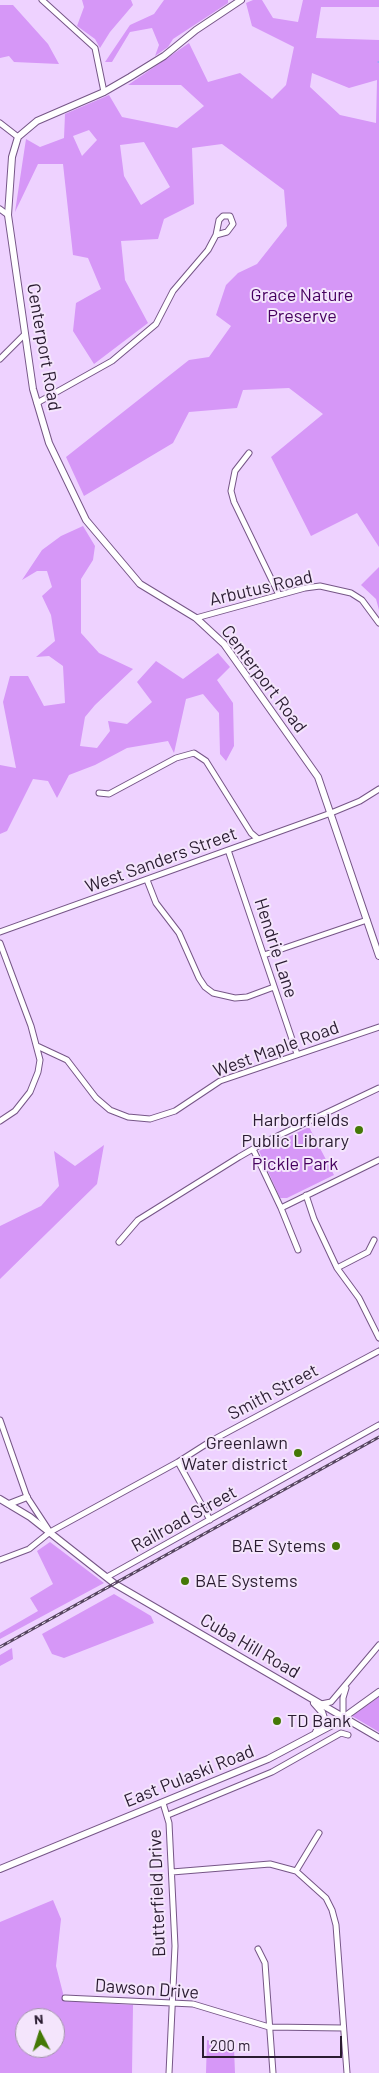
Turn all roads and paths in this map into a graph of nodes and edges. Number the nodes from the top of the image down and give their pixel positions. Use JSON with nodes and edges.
{"nodes":[{"id":1,"x":42,"y":0,"type":"edge"},
{"id":2,"x":241,"y":0,"type":"edge"},
{"id":3,"x":104,"y":92,"type":"junction"},
{"id":4,"x":0,"y":123,"type":"edge"},
{"id":5,"x":18,"y":137,"type":"junction"},
{"id":6,"x":0,"y":208,"type":"edge"},
{"id":7,"x":8,"y":215,"type":"junction"},
{"id":8,"x":216,"y":235,"type":"dead end"},
{"id":9,"x":25,"y":334,"type":"junction"},
{"id":10,"x":0,"y":359,"type":"edge"},
{"id":11,"x":36,"y":403,"type":"junction"},
{"id":12,"x":249,"y":452,"type":"dead end"},
{"id":13,"x":279,"y":595,"type":"junction"},
{"id":14,"x":196,"y":618,"type":"junction"},
{"id":15,"x":379,"y":623,"type":"edge"},
{"id":16,"x":379,"y":789,"type":"edge"},
{"id":17,"x":100,"y":793,"type":"dead end"},
{"id":18,"x":331,"y":813,"type":"junction"},
{"id":19,"x":258,"y":840,"type":"junction"},
{"id":20,"x":228,"y":850,"type":"junction"},
{"id":21,"x":147,"y":880,"type":"junction"},
{"id":22,"x":367,"y":920,"type":"junction"},
{"id":23,"x":0,"y":932,"type":"edge"},
{"id":24,"x":0,"y":943,"type":"edge"},
{"id":25,"x":264,"y":955,"type":"junction"},
{"id":26,"x":379,"y":956,"type":"edge"},
{"id":27,"x":274,"y":987,"type":"junction"},
{"id":28,"x":379,"y":1027,"type":"edge"},
{"id":29,"x":37,"y":1046,"type":"junction"},
{"id":30,"x":297,"y":1054,"type":"junction"},
{"id":31,"x":379,"y":1088,"type":"edge"},
{"id":32,"x":0,"y":1121,"type":"edge"},
{"id":33,"x":253,"y":1149,"type":"junction"},
{"id":34,"x":379,"y":1160,"type":"edge"},
{"id":35,"x":306,"y":1195,"type":"junction"},
{"id":36,"x":281,"y":1208,"type":"junction"},
{"id":37,"x":374,"y":1240,"type":"dead end"},
{"id":38,"x":119,"y":1242,"type":"dead end"},
{"id":39,"x":298,"y":1250,"type":"dead end"},
{"id":40,"x":337,"y":1268,"type":"junction"},
{"id":41,"x":379,"y":1338,"type":"edge"},
{"id":42,"x":379,"y":1351,"type":"edge"},
{"id":43,"x":0,"y":1420,"type":"edge"},
{"id":44,"x":379,"y":1425,"type":"edge"},
{"id":45,"x":178,"y":1462,"type":"junction"},
{"id":46,"x":27,"y":1497,"type":"junction"},
{"id":47,"x":0,"y":1499,"type":"edge"},
{"id":48,"x":10,"y":1504,"type":"junction"},
{"id":49,"x":210,"y":1520,"type":"junction"},
{"id":50,"x":50,"y":1532,"type":"junction"},
{"id":51,"x":0,"y":1560,"type":"edge"},
{"id":52,"x":107,"y":1577,"type":"junction"},
{"id":53,"x":379,"y":1645,"type":"edge"},
{"id":54,"x":349,"y":1683,"type":"junction"},
{"id":55,"x":379,"y":1692,"type":"edge"},
{"id":56,"x":310,"y":1698,"type":"junction"},
{"id":57,"x":320,"y":1704,"type":"junction"},
{"id":58,"x":343,"y":1718,"type":"junction"},
{"id":59,"x":348,"y":1736,"type":"dead end"},
{"id":60,"x":379,"y":1738,"type":"edge"},
{"id":61,"x":303,"y":1742,"type":"junction"},
{"id":62,"x":164,"y":1803,"type":"junction"},
{"id":63,"x":168,"y":1815,"type":"junction"},
{"id":64,"x":319,"y":1833,"type":"dead end"},
{"id":65,"x":0,"y":1869,"type":"edge"},
{"id":66,"x":296,"y":1871,"type":"junction"},
{"id":67,"x":172,"y":1872,"type":"junction"},
{"id":68,"x":258,"y":1949,"type":"dead end"},
{"id":69,"x":65,"y":1998,"type":"dead end"},
{"id":70,"x":172,"y":2003,"type":"junction"},
{"id":71,"x":269,"y":2027,"type":"junction"},
{"id":72,"x":343,"y":2028,"type":"junction"},
{"id":73,"x":168,"y":2073,"type":"edge"},
{"id":74,"x":273,"y":2073,"type":"edge"},
{"id":75,"x":347,"y":2073,"type":"edge"}],
"edges":[{"from":1,"to":3,"type":"street"},
{"from":2,"to":3,"type":"main road"},
{"from":3,"to":5,"type":"main road"},
{"from":4,"to":5,"type":"street"},
{"from":5,"to":7,"type":"main road","name":"Centerport Road"},
{"from":6,"to":7,"type":"street"},
{"from":7,"to":9,"type":"main road","name":"Centerport Road"},
{"from":8,"to":11,"type":"street"},
{"from":9,"to":10,"type":"street"},
{"from":9,"to":11,"type":"main road","name":"Centerport Road"},
{"from":11,"to":14,"type":"main road","name":"Centerport Road"},
{"from":12,"to":13,"type":"street"},
{"from":13,"to":14,"type":"street","name":"Arbutus Road"},
{"from":13,"to":15,"type":"street","name":"Arbutus Road"},
{"from":14,"to":18,"type":"main road","name":"Centerport Road"},
{"from":16,"to":18,"type":"street","name":"West Sanders Street"},
{"from":17,"to":19,"type":"street"},
{"from":18,"to":19,"type":"street","name":"West Sanders Street"},
{"from":18,"to":22,"type":"main road","name":"Centerport Road"},
{"from":19,"to":20,"type":"street","name":"West Sanders Street"},
{"from":20,"to":21,"type":"street","name":"West Sanders Street"},
{"from":20,"to":25,"type":"street","name":"Hendrie Lane"},
{"from":21,"to":23,"type":"street","name":"West Sanders Street"},
{"from":21,"to":27,"type":"street"},
{"from":22,"to":25,"type":"street"},
{"from":22,"to":26,"type":"main road","name":"Centerport Road"},
{"from":24,"to":29,"type":"street"},
{"from":25,"to":27,"type":"street","name":"Hendrie Lane"},
{"from":27,"to":30,"type":"street","name":"Hendrie Lane"},
{"from":28,"to":30,"type":"street","name":"West Maple Road"},
{"from":29,"to":30,"type":"street","name":"West Maple Road"},
{"from":29,"to":32,"type":"street"},
{"from":31,"to":33,"type":"street"},
{"from":33,"to":36,"type":"street"},
{"from":33,"to":38,"type":"street"},
{"from":34,"to":35,"type":"street"},
{"from":35,"to":36,"type":"street"},
{"from":35,"to":40,"type":"street"},
{"from":36,"to":39,"type":"street"},
{"from":37,"to":40,"type":"street"},
{"from":40,"to":41,"type":"street"},
{"from":42,"to":45,"type":"street","name":"Smith Street"},
{"from":43,"to":46,"type":"street"},
{"from":44,"to":49,"type":"street","name":"Railroad Street"},
{"from":45,"to":49,"type":"street"},
{"from":45,"to":50,"type":"street","name":"Smith Street"},
{"from":46,"to":48,"type":"main road"},
{"from":46,"to":50,"type":"street"},
{"from":47,"to":48,"type":"main road","name":"Cuba Hill Road"},
{"from":48,"to":50,"type":"main road","name":"Cuba Hill Road"},
{"from":49,"to":52,"type":"street","name":"Railroad Street"},
{"from":50,"to":51,"type":"street","name":"Smith Street"},
{"from":50,"to":52,"type":"main road","name":"Cuba Hill Road"},
{"from":52,"to":56,"type":"main road","name":"Cuba Hill Road"},
{"from":53,"to":54,"type":"street"},
{"from":54,"to":57,"type":"street"},
{"from":54,"to":58,"type":"street"},
{"from":55,"to":58,"type":"main road","name":"East Pulaski Road"},
{"from":56,"to":57,"type":"main road","name":"Cuba Hill Road"},
{"from":56,"to":61,"type":"main road"},
{"from":57,"to":58,"type":"main road","name":"Cuba Hill Road"},
{"from":58,"to":60,"type":"main road","name":"Cuba Hill Road"},
{"from":58,"to":61,"type":"main road","name":"East Pulaski Road"},
{"from":59,"to":63,"type":"street"},
{"from":61,"to":62,"type":"main road","name":"East Pulaski Road"},
{"from":62,"to":63,"type":"street","name":"Butterfield Drive"},
{"from":62,"to":65,"type":"main road","name":"East Pulaski Road"},
{"from":63,"to":67,"type":"street","name":"Butterfield Drive"},
{"from":64,"to":66,"type":"street"},
{"from":66,"to":67,"type":"street"},
{"from":66,"to":72,"type":"street"},
{"from":67,"to":70,"type":"street","name":"Butterfield Drive"},
{"from":68,"to":71,"type":"street"},
{"from":69,"to":70,"type":"street","name":"Dawson Drive"},
{"from":70,"to":71,"type":"street","name":"Dawson Drive"},
{"from":70,"to":73,"type":"street","name":"Butterfield Drive"},
{"from":71,"to":72,"type":"street","name":"Dawson Drive"},
{"from":71,"to":74,"type":"street"},
{"from":72,"to":75,"type":"street"}]}
